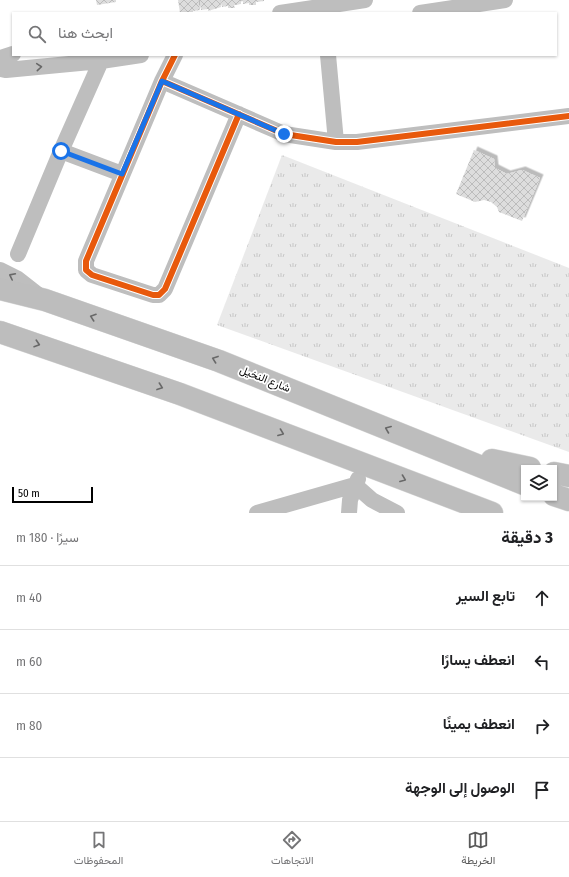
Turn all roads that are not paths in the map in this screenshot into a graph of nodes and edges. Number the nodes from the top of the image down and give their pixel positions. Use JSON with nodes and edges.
{"nodes":[{"id":1,"x":365,"y":0,"type":"edge"},
{"id":2,"x":505,"y":0,"type":"edge"},
{"id":3,"x":318,"y":4,"type":"edge"},
{"id":4,"x":284,"y":12,"type":"edge"},
{"id":5,"x":427,"y":12,"type":"edge"},
{"id":6,"x":12,"y":54,"type":"edge"},
{"id":7,"x":134,"y":56,"type":"edge"},
{"id":8,"x":174,"y":56,"type":"edge"},
{"id":9,"x":328,"y":56,"type":"edge"},
{"id":10,"x":0,"y":58,"type":"edge"},
{"id":11,"x":100,"y":61,"type":"junction"},
{"id":12,"x":0,"y":69,"type":"edge"},
{"id":13,"x":162,"y":81,"type":"junction"},
{"id":14,"x":239,"y":114,"type":"junction"},
{"id":15,"x":569,"y":116,"type":"edge"},
{"id":16,"x":336,"y":142,"type":"junction"},
{"id":17,"x":61,"y":151,"type":"junction"},
{"id":18,"x":122,"y":174,"type":"junction"},
{"id":19,"x":18,"y":254,"type":"dead end"},
{"id":20,"x":0,"y":270,"type":"edge"},
{"id":21,"x":0,"y":288,"type":"edge"},
{"id":22,"x":45,"y":300,"type":"junction"},
{"id":23,"x":0,"y":332,"type":"edge"},
{"id":24,"x":437,"y":449,"type":"junction"},
{"id":25,"x":365,"y":464,"type":"junction"},
{"id":26,"x":521,"y":466,"type":"edge"},
{"id":27,"x":557,"y":474,"type":"edge"},
{"id":28,"x":569,"y":476,"type":"edge"},
{"id":29,"x":521,"y":483,"type":"edge"},
{"id":30,"x":355,"y":485,"type":"junction"},
{"id":31,"x":557,"y":496,"type":"edge"},
{"id":32,"x":569,"y":500,"type":"edge"},
{"id":33,"x":257,"y":513,"type":"edge"},
{"id":34,"x":349,"y":513,"type":"edge"},
{"id":35,"x":397,"y":513,"type":"edge"},
{"id":36,"x":492,"y":513,"type":"edge"}],
"edges":[{"from":1,"to":3,"type":"street"},
{"from":2,"to":5,"type":"street"},
{"from":3,"to":4,"type":"street"},
{"from":6,"to":10,"type":"street"},
{"from":7,"to":11,"type":"street"},
{"from":8,"to":13,"type":"street"},
{"from":9,"to":16,"type":"street"},
{"from":12,"to":11,"type":"street","one_way":true},
{"from":11,"to":17,"type":"street"},
{"from":13,"to":14,"type":"street"},
{"from":13,"to":18,"type":"street"},
{"from":14,"to":16,"type":"street"},
{"from":14,"to":18,"type":"street"},
{"from":15,"to":16,"type":"street"},
{"from":17,"to":18,"type":"street"},
{"from":17,"to":19,"type":"street"},
{"from":22,"to":20,"type":"street","one_way":true},
{"from":21,"to":22,"type":"highway","name":"شارع النخيل"},
{"from":24,"to":22,"type":"highway","name":"شارع النخيل","one_way":true},
{"from":23,"to":25,"type":"highway","one_way":true},
{"from":24,"to":26,"type":"highway"},
{"from":24,"to":29,"type":"highway","name":"شارع النخيل"},
{"from":25,"to":30,"type":"street"},
{"from":25,"to":36,"type":"highway","one_way":true},
{"from":27,"to":28,"type":"highway"},
{"from":30,"to":33,"type":"street"},
{"from":30,"to":34,"type":"street"},
{"from":30,"to":35,"type":"street"},
{"from":31,"to":32,"type":"highway"}]}
